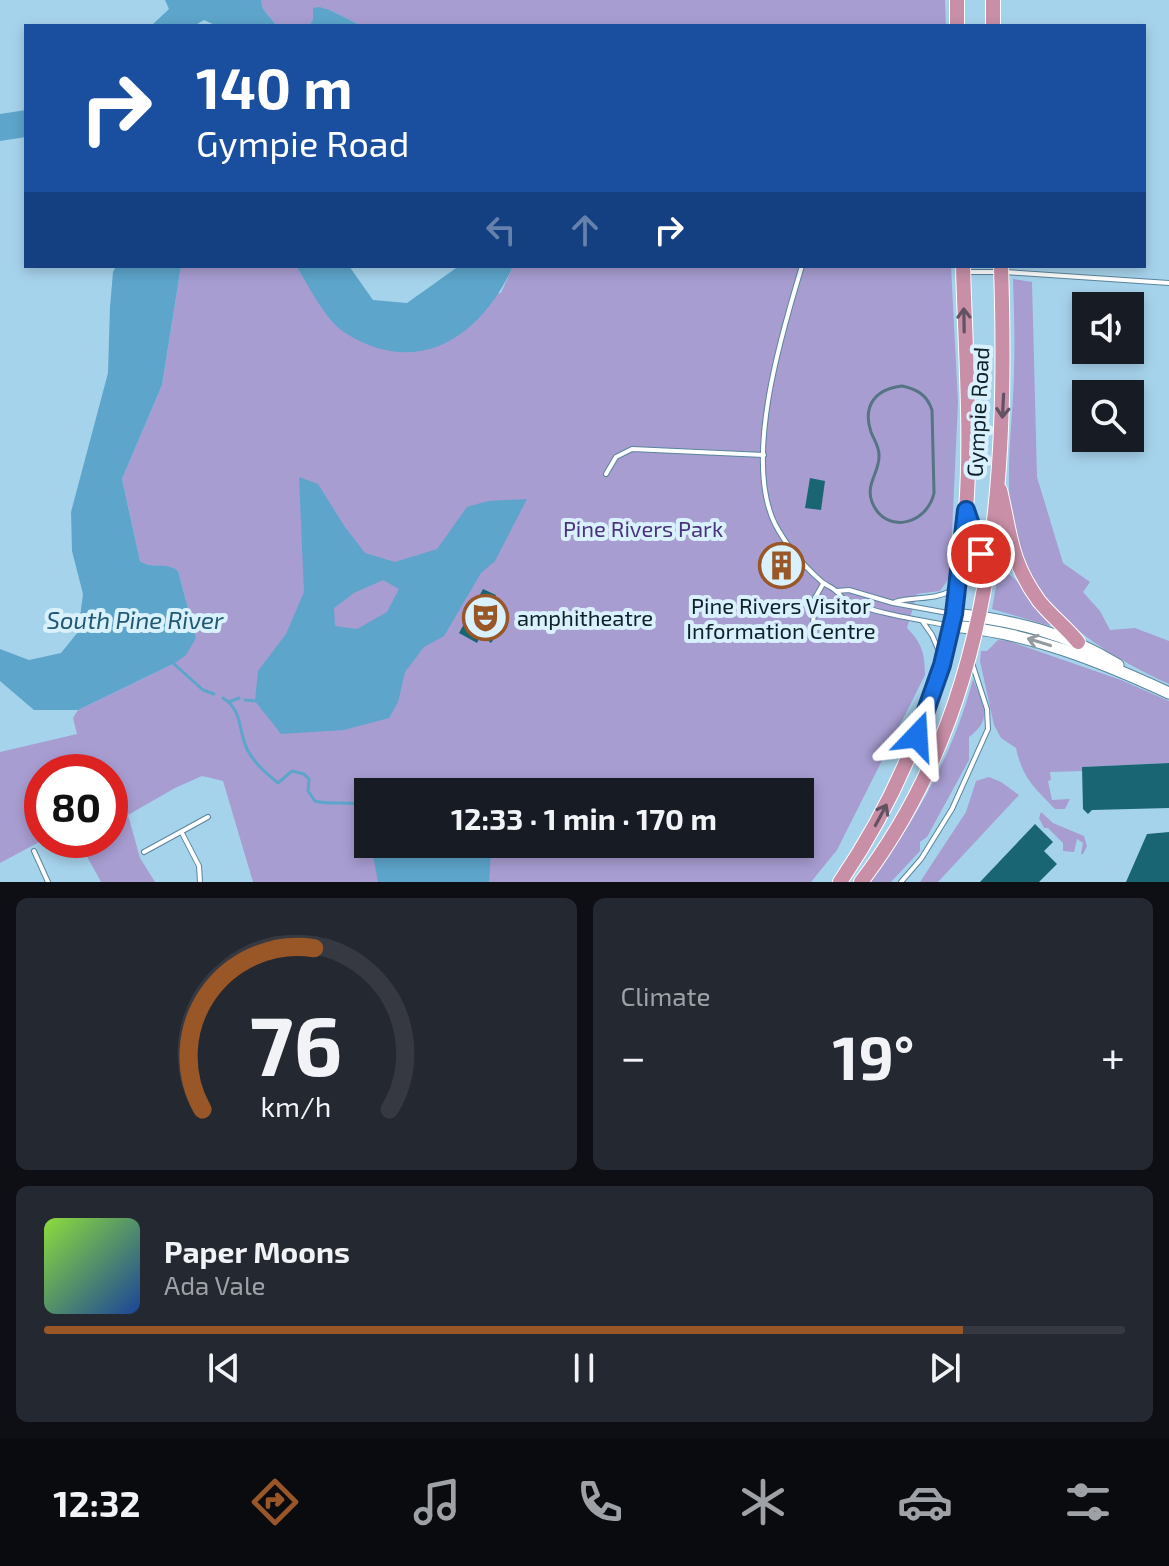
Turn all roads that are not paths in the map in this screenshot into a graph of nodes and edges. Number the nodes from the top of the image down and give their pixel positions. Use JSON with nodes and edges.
{"nodes":[{"id":1,"x":957,"y":0,"type":"edge"},
{"id":2,"x":993,"y":0,"type":"edge"},
{"id":3,"x":957,"y":24,"type":"edge"},
{"id":4,"x":993,"y":24,"type":"edge"},
{"id":5,"x":801,"y":268,"type":"edge"},
{"id":6,"x":963,"y":269,"type":"edge"},
{"id":7,"x":1001,"y":269,"type":"edge"},
{"id":8,"x":1169,"y":283,"type":"edge"},
{"id":9,"x":764,"y":455,"type":"junction"},
{"id":10,"x":606,"y":474,"type":"dead end"},
{"id":11,"x":997,"y":478,"type":"junction"},
{"id":12,"x":966,"y":510,"type":"junction"},
{"id":13,"x":988,"y":560,"type":"junction"},
{"id":14,"x":1021,"y":570,"type":"junction"},
{"id":15,"x":823,"y":584,"type":"junction"},
{"id":16,"x":958,"y":585,"type":"junction"},
{"id":17,"x":837,"y":591,"type":"junction"},
{"id":18,"x":893,"y":603,"type":"junction"},
{"id":19,"x":921,"y":620,"type":"junction"},
{"id":20,"x":953,"y":620,"type":"junction"},
{"id":21,"x":979,"y":622,"type":"junction"},
{"id":22,"x":813,"y":624,"type":"dead end"},
{"id":23,"x":1078,"y":642,"type":"junction"},
{"id":24,"x":970,"y":658,"type":"junction"},
{"id":25,"x":942,"y":665,"type":"junction"},
{"id":26,"x":1142,"y":680,"type":"junction"},
{"id":27,"x":1169,"y":693,"type":"edge"},
{"id":28,"x":208,"y":817,"type":"dead end"},
{"id":29,"x":182,"y":833,"type":"junction"},
{"id":30,"x":144,"y":852,"type":"dead end"},
{"id":31,"x":37,"y":858,"type":"edge"},
{"id":32,"x":48,"y":882,"type":"edge"},
{"id":33,"x":200,"y":882,"type":"edge"},
{"id":34,"x":840,"y":882,"type":"edge"},
{"id":35,"x":861,"y":882,"type":"edge"},
{"id":36,"x":901,"y":882,"type":"edge"}],
"edges":[{"from":1,"to":3,"type":"highway"},
{"from":2,"to":4,"type":"highway"},
{"from":5,"to":9,"type":"lane"},
{"from":6,"to":7,"type":"lane"},
{"from":12,"to":6,"type":"highway","name":"Gympie Road","one_way":true},
{"from":7,"to":8,"type":"lane"},
{"from":7,"to":11,"type":"highway","name":"Gympie Road","one_way":true},
{"from":9,"to":10,"type":"lane"},
{"from":9,"to":15,"type":"lane"},
{"from":11,"to":13,"type":"highway","name":"Gympie Road"},
{"from":11,"to":14,"type":"highway"},
{"from":12,"to":13,"type":"lane","name":"Gympie Road"},
{"from":12,"to":16,"type":"highway","name":"Gympie Road"},
{"from":13,"to":14,"type":"lane"},
{"from":13,"to":21,"type":"highway","name":"Gympie Road"},
{"from":14,"to":23,"type":"highway"},
{"from":15,"to":17,"type":"lane"},
{"from":15,"to":22,"type":"lane"},
{"from":16,"to":18,"type":"lane"},
{"from":16,"to":20,"type":"highway","name":"Gympie Road"},
{"from":17,"to":18,"type":"lane"},
{"from":17,"to":19,"type":"lane"},
{"from":18,"to":20,"type":"lane"},
{"from":19,"to":20,"type":"lane"},
{"from":19,"to":25,"type":"lane"},
{"from":20,"to":21,"type":"street"},
{"from":20,"to":25,"type":"highway","name":"Gympie Road"},
{"from":21,"to":23,"type":"street"},
{"from":21,"to":24,"type":"highway","name":"Gympie Road"},
{"from":26,"to":21,"type":"street","one_way":true},
{"from":23,"to":26,"type":"street"},
{"from":24,"to":35,"type":"highway","name":"Gympie Road"},
{"from":24,"to":36,"type":"lane"},
{"from":34,"to":25,"type":"highway","name":"Gympie Road","one_way":true},
{"from":26,"to":27,"type":"street"},
{"from":28,"to":29,"type":"lane"},
{"from":29,"to":30,"type":"lane"},
{"from":29,"to":33,"type":"lane"},
{"from":31,"to":32,"type":"lane"}]}
